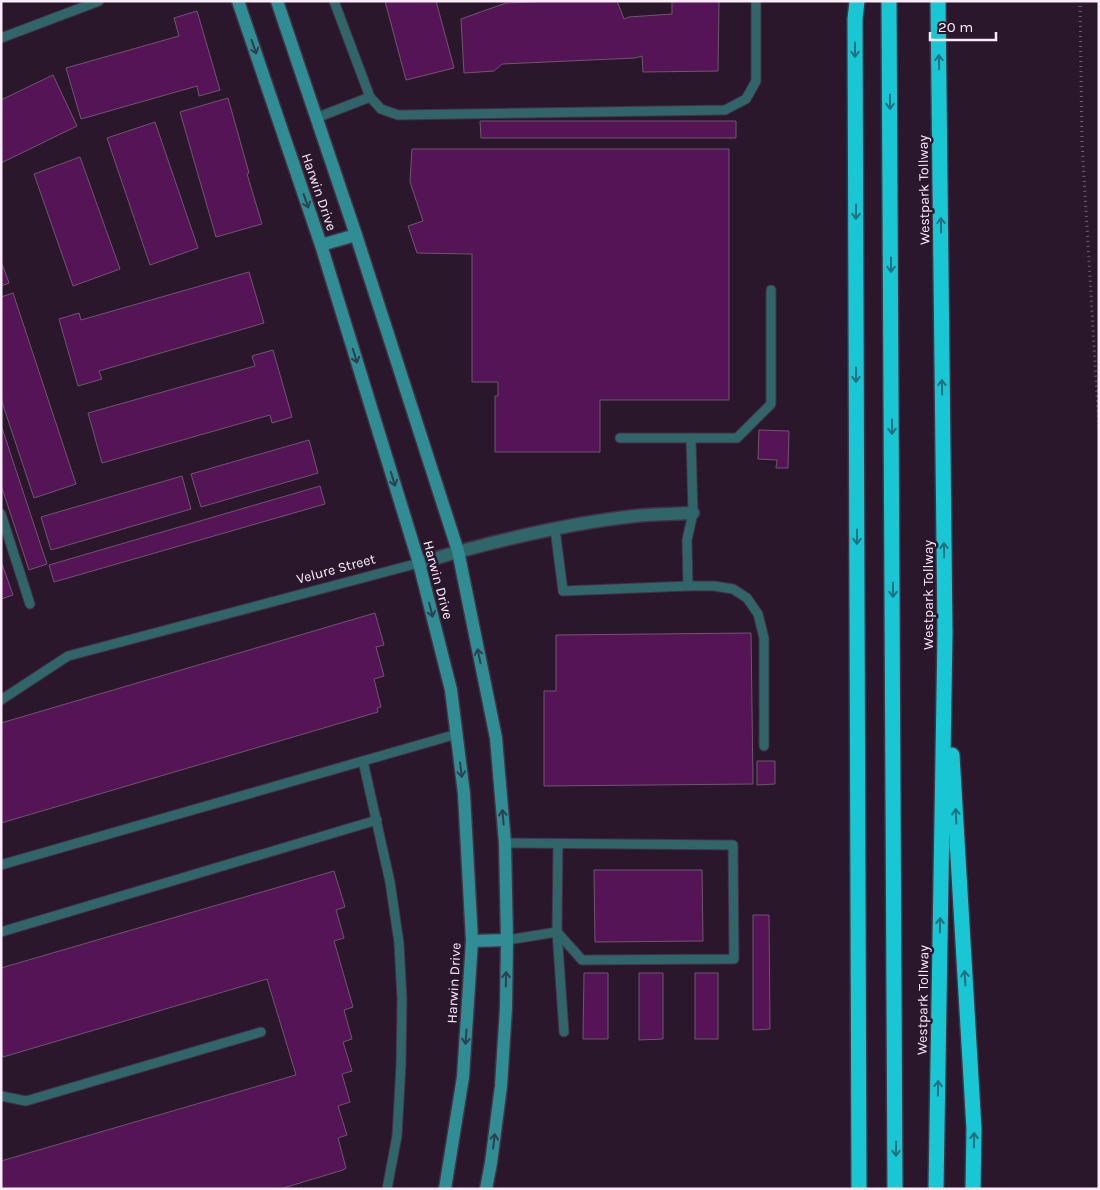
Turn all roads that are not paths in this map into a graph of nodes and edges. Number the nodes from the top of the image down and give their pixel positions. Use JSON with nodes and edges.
{"nodes":[{"id":1,"x":99,"y":1,"type":"edge"},
{"id":2,"x":238,"y":1,"type":"edge"},
{"id":3,"x":267,"y":1,"type":"edge"},
{"id":4,"x":277,"y":1,"type":"edge"},
{"id":5,"x":334,"y":1,"type":"edge"},
{"id":6,"x":756,"y":1,"type":"edge"},
{"id":7,"x":856,"y":1,"type":"edge"},
{"id":8,"x":889,"y":1,"type":"edge"},
{"id":9,"x":938,"y":1,"type":"edge"},
{"id":10,"x":282,"y":18,"type":"junction"},
{"id":11,"x":1,"y":38,"type":"edge"},
{"id":12,"x":370,"y":97,"type":"junction"},
{"id":13,"x":316,"y":118,"type":"junction"},
{"id":14,"x":356,"y":235,"type":"junction"},
{"id":15,"x":321,"y":245,"type":"junction"},
{"id":16,"x":771,"y":290,"type":"dead end"},
{"id":17,"x":620,"y":438,"type":"dead end"},
{"id":18,"x":691,"y":438,"type":"junction"},
{"id":19,"x":693,"y":513,"type":"junction"},
{"id":20,"x":1,"y":514,"type":"edge"},
{"id":21,"x":555,"y":529,"type":"junction"},
{"id":22,"x":458,"y":552,"type":"junction"},
{"id":23,"x":419,"y":563,"type":"junction"},
{"id":24,"x":688,"y":586,"type":"junction"},
{"id":25,"x":30,"y":604,"type":"dead end"},
{"id":26,"x":945,"y":633,"type":"junction"},
{"id":27,"x":1,"y":700,"type":"edge"},
{"id":28,"x":457,"y":734,"type":"junction"},
{"id":29,"x":764,"y":746,"type":"dead end"},
{"id":30,"x":363,"y":761,"type":"junction"},
{"id":31,"x":378,"y":820,"type":"junction"},
{"id":32,"x":505,"y":843,"type":"junction"},
{"id":33,"x":558,"y":844,"type":"junction"},
{"id":34,"x":1,"y":865,"type":"edge"},
{"id":35,"x":1,"y":932,"type":"edge"},
{"id":36,"x":557,"y":932,"type":"junction"},
{"id":37,"x":507,"y":940,"type":"junction"},
{"id":38,"x":472,"y":941,"type":"junction"},
{"id":39,"x":261,"y":1032,"type":"dead end"},
{"id":40,"x":564,"y":1032,"type":"dead end"},
{"id":41,"x":1,"y":1096,"type":"edge"},
{"id":42,"x":387,"y":1189,"type":"edge"},
{"id":43,"x":446,"y":1189,"type":"edge"},
{"id":44,"x":486,"y":1189,"type":"edge"},
{"id":45,"x":858,"y":1189,"type":"edge"},
{"id":46,"x":896,"y":1189,"type":"edge"},
{"id":47,"x":936,"y":1189,"type":"edge"},
{"id":48,"x":973,"y":1189,"type":"edge"}],
"edges":[{"from":1,"to":11,"type":"lane"},
{"from":2,"to":15,"type":"main road","name":"Harwin Drive","one_way":true},
{"from":3,"to":10,"type":"main road"},
{"from":4,"to":10,"type":"main road","name":"Harwin Drive"},
{"from":5,"to":12,"type":"lane"},
{"from":6,"to":12,"type":"lane"},
{"from":7,"to":45,"type":"highway","one_way":true},
{"from":8,"to":46,"type":"highway","name":"Westpark Tollway","one_way":true},
{"from":26,"to":9,"type":"highway","name":"Westpark Tollway","one_way":true},
{"from":10,"to":13,"type":"main road","name":"Harwin Drive"},
{"from":12,"to":13,"type":"lane"},
{"from":13,"to":14,"type":"main road","name":"Harwin Drive"},
{"from":14,"to":15,"type":"main road"},
{"from":14,"to":22,"type":"main road","name":"Harwin Drive"},
{"from":15,"to":23,"type":"main road","name":"Harwin Drive","one_way":true},
{"from":16,"to":18,"type":"lane"},
{"from":17,"to":18,"type":"lane"},
{"from":18,"to":19,"type":"lane"},
{"from":19,"to":21,"type":"street","name":"Velure Street"},
{"from":19,"to":24,"type":"lane"},
{"from":20,"to":25,"type":"lane"},
{"from":21,"to":22,"type":"street","name":"Velure Street"},
{"from":21,"to":24,"type":"lane"},
{"from":22,"to":23,"type":"street","name":"Velure Street"},
{"from":32,"to":22,"type":"main road","name":"Harwin Drive","one_way":true},
{"from":23,"to":27,"type":"lane","name":"Velure Street"},
{"from":23,"to":28,"type":"main road","name":"Harwin Drive","one_way":true},
{"from":24,"to":29,"type":"lane"},
{"from":47,"to":26,"type":"highway","name":"Westpark Tollway","one_way":true},
{"from":48,"to":26,"type":"highway","one_way":true},
{"from":28,"to":30,"type":"lane"},
{"from":28,"to":38,"type":"main road","name":"Harwin Drive","one_way":true},
{"from":30,"to":31,"type":"lane"},
{"from":30,"to":34,"type":"lane"},
{"from":31,"to":35,"type":"lane"},
{"from":31,"to":42,"type":"lane"},
{"from":32,"to":33,"type":"lane"},
{"from":32,"to":37,"type":"main road","name":"Harwin Drive"},
{"from":33,"to":36,"type":"lane"},
{"from":33,"to":36,"type":"lane"},
{"from":36,"to":37,"type":"lane"},
{"from":36,"to":40,"type":"lane"},
{"from":37,"to":38,"type":"main road"},
{"from":44,"to":37,"type":"main road","name":"Harwin Drive","one_way":true},
{"from":38,"to":43,"type":"main road","name":"Harwin Drive","one_way":true},
{"from":39,"to":41,"type":"lane"}]}
